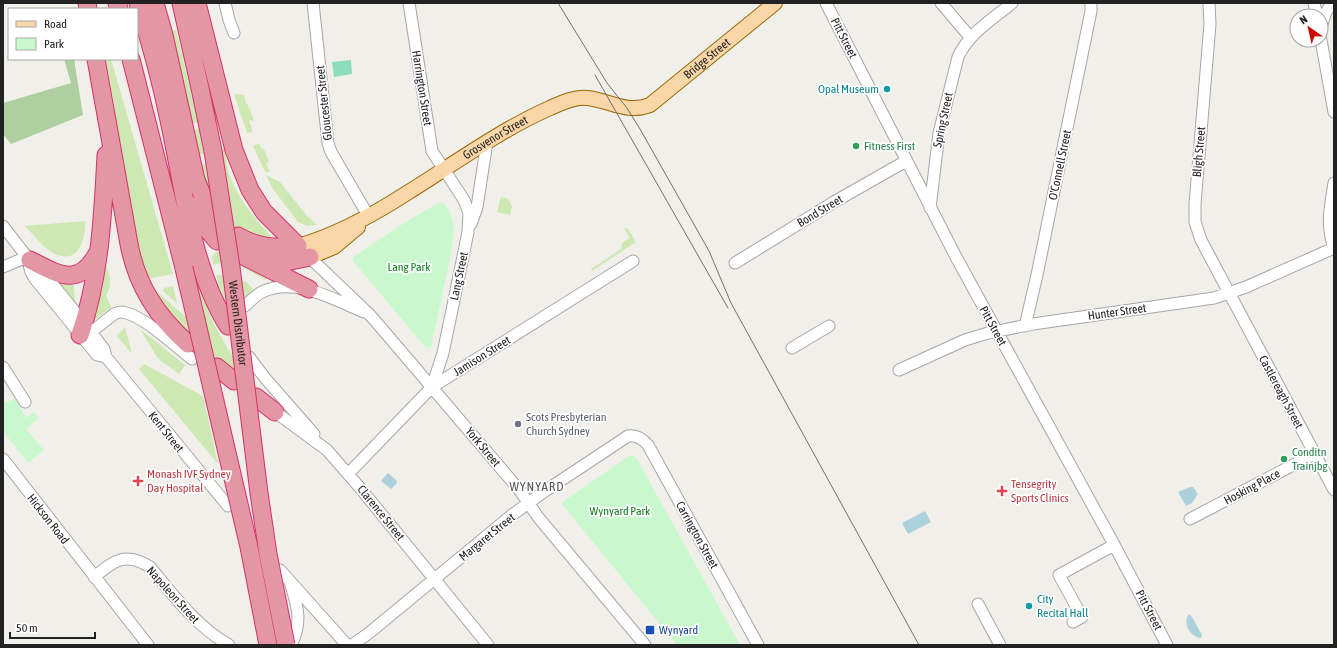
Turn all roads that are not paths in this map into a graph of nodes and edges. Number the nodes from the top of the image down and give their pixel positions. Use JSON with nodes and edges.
{"nodes":[{"id":1,"x":138,"y":3,"type":"edge"},
{"id":2,"x":155,"y":3,"type":"edge"},
{"id":3,"x":181,"y":3,"type":"edge"},
{"id":4,"x":197,"y":3,"type":"edge"},
{"id":5,"x":225,"y":3,"type":"edge"},
{"id":6,"x":313,"y":3,"type":"edge"},
{"id":7,"x":409,"y":3,"type":"edge"},
{"id":8,"x":775,"y":3,"type":"edge"},
{"id":9,"x":826,"y":3,"type":"edge"},
{"id":10,"x":941,"y":3,"type":"edge"},
{"id":11,"x":1012,"y":3,"type":"edge"},
{"id":12,"x":1091,"y":3,"type":"edge"},
{"id":13,"x":1209,"y":3,"type":"edge"},
{"id":14,"x":234,"y":33,"type":"dead end"},
{"id":15,"x":970,"y":37,"type":"junction"},
{"id":16,"x":1322,"y":48,"type":"edge"},
{"id":17,"x":89,"y":60,"type":"edge"},
{"id":18,"x":96,"y":60,"type":"edge"},
{"id":19,"x":131,"y":60,"type":"edge"},
{"id":20,"x":635,"y":109,"type":"joint"},
{"id":21,"x":1334,"y":112,"type":"edge"},
{"id":22,"x":487,"y":142,"type":"junction"},
{"id":23,"x":106,"y":155,"type":"junction"},
{"id":24,"x":906,"y":161,"type":"junction"},
{"id":25,"x":178,"y":165,"type":"junction"},
{"id":26,"x":444,"y":170,"type":"junction"},
{"id":27,"x":1334,"y":183,"type":"edge"},
{"id":28,"x":930,"y":208,"type":"junction"},
{"id":29,"x":214,"y":217,"type":"dead end"},
{"id":30,"x":369,"y":217,"type":"junction"},
{"id":31,"x":3,"y":226,"type":"edge"},
{"id":32,"x":468,"y":232,"type":"junction"},
{"id":33,"x":238,"y":236,"type":"dead end"},
{"id":34,"x":217,"y":240,"type":"dead end"},
{"id":35,"x":298,"y":246,"type":"junction"},
{"id":36,"x":99,"y":248,"type":"junction"},
{"id":37,"x":1334,"y":248,"type":"edge"},
{"id":38,"x":310,"y":257,"type":"junction"},
{"id":39,"x":29,"y":259,"type":"junction"},
{"id":40,"x":633,"y":261,"type":"dead end"},
{"id":41,"x":735,"y":263,"type":"dead end"},
{"id":42,"x":3,"y":267,"type":"edge"},
{"id":43,"x":309,"y":289,"type":"junction"},
{"id":44,"x":1229,"y":294,"type":"junction"},
{"id":45,"x":245,"y":306,"type":"dead end"},
{"id":46,"x":370,"y":314,"type":"junction"},
{"id":47,"x":228,"y":326,"type":"dead end"},
{"id":48,"x":830,"y":326,"type":"dead end"},
{"id":49,"x":1025,"y":326,"type":"junction"},
{"id":50,"x":997,"y":331,"type":"junction"},
{"id":51,"x":85,"y":332,"type":"junction"},
{"id":52,"x":169,"y":341,"type":"junction"},
{"id":53,"x":792,"y":348,"type":"dead end"},
{"id":54,"x":190,"y":351,"type":"joint"},
{"id":55,"x":249,"y":357,"type":"dead end"},
{"id":56,"x":3,"y":367,"type":"edge"},
{"id":57,"x":899,"y":370,"type":"dead end"},
{"id":58,"x":432,"y":387,"type":"junction"},
{"id":59,"x":256,"y":398,"type":"dead end"},
{"id":60,"x":25,"y":402,"type":"dead end"},
{"id":61,"x":275,"y":412,"type":"joint"},
{"id":62,"x":628,"y":436,"type":"joint"},
{"id":63,"x":328,"y":450,"type":"junction"},
{"id":64,"x":1314,"y":454,"type":"junction"},
{"id":65,"x":3,"y":460,"type":"edge"},
{"id":66,"x":348,"y":474,"type":"junction"},
{"id":67,"x":1334,"y":490,"type":"edge"},
{"id":68,"x":528,"y":504,"type":"junction"},
{"id":69,"x":228,"y":506,"type":"dead end"},
{"id":70,"x":1190,"y":519,"type":"dead end"},
{"id":71,"x":1114,"y":545,"type":"junction"},
{"id":72,"x":280,"y":570,"type":"dead end"},
{"id":73,"x":94,"y":577,"type":"junction"},
{"id":74,"x":434,"y":580,"type":"junction"},
{"id":75,"x":289,"y":581,"type":"junction"},
{"id":76,"x":978,"y":604,"type":"dead end"},
{"id":77,"x":1073,"y":622,"type":"dead end"},
{"id":78,"x":290,"y":643,"type":"edge"},
{"id":79,"x":148,"y":645,"type":"edge"},
{"id":80,"x":229,"y":645,"type":"edge"},
{"id":81,"x":268,"y":645,"type":"edge"},
{"id":82,"x":346,"y":645,"type":"edge"},
{"id":83,"x":352,"y":645,"type":"edge"},
{"id":84,"x":488,"y":645,"type":"edge"},
{"id":85,"x":645,"y":645,"type":"edge"},
{"id":86,"x":758,"y":645,"type":"edge"},
{"id":87,"x":1000,"y":645,"type":"edge"},
{"id":88,"x":1167,"y":645,"type":"edge"}],
"edges":[{"from":1,"to":25,"type":"highway"},
{"from":2,"to":29,"type":"highway"},
{"from":3,"to":78,"type":"highway","name":"Western Distributor","bridge":true},
{"from":4,"to":35,"type":"highway"},
{"from":5,"to":14,"type":"street"},
{"from":6,"to":30,"type":"street","name":"Gloucester Street"},
{"from":7,"to":26,"type":"street","name":"Harrington Street"},
{"from":8,"to":20,"type":"main road","name":"Bridge Street"},
{"from":9,"to":24,"type":"street","name":"Pitt Street"},
{"from":10,"to":15,"type":"street"},
{"from":11,"to":15,"type":"street","name":"Spring Street"},
{"from":12,"to":49,"type":"street","name":"O'Connell Street"},
{"from":13,"to":44,"type":"street","name":"Bligh Street"},
{"from":15,"to":28,"type":"street","name":"Spring Street"},
{"from":16,"to":21,"type":"street"},
{"from":17,"to":23,"type":"highway"},
{"from":18,"to":54,"type":"highway"},
{"from":19,"to":81,"type":"highway","bridge":true},
{"from":20,"to":22,"type":"main road","name":"Grosvenor Street"},
{"from":22,"to":26,"type":"main road","name":"Grosvenor Street"},
{"from":22,"to":32,"type":"street"},
{"from":23,"to":36,"type":"highway"},
{"from":23,"to":52,"type":"highway"},
{"from":24,"to":28,"type":"street","name":"Pitt Street"},
{"from":24,"to":41,"type":"street","name":"Bond Street"},
{"from":25,"to":34,"type":"highway"},
{"from":25,"to":47,"type":"highway"},
{"from":26,"to":30,"type":"main road","name":"Grosvenor Street"},
{"from":26,"to":32,"type":"street","name":"Lang Street"},
{"from":27,"to":37,"type":"street"},
{"from":28,"to":50,"type":"street","name":"Pitt Street"},
{"from":30,"to":35,"type":"main road","name":"Grosvenor Street"},
{"from":30,"to":38,"type":"main road","name":"Grosvenor Street"},
{"from":31,"to":39,"type":"street","name":"Kent Street"},
{"from":32,"to":58,"type":"street","name":"Lang Street"},
{"from":33,"to":35,"type":"highway"},
{"from":35,"to":38,"type":"street","name":"York Street"},
{"from":36,"to":39,"type":"highway"},
{"from":36,"to":51,"type":"highway"},
{"from":37,"to":44,"type":"street","name":"Hunter Street"},
{"from":38,"to":43,"type":"highway"},
{"from":38,"to":46,"type":"street","name":"York Street"},
{"from":39,"to":42,"type":"street"},
{"from":39,"to":51,"type":"street","name":"Kent Street"},
{"from":40,"to":58,"type":"street","name":"Jamison Street"},
{"from":43,"to":45,"type":"street"},
{"from":43,"to":46,"type":"street"},
{"from":44,"to":49,"type":"street","name":"Hunter Street"},
{"from":44,"to":64,"type":"street","name":"Castlereagh Street"},
{"from":46,"to":58,"type":"street","name":"York Street"},
{"from":48,"to":53,"type":"street"},
{"from":49,"to":50,"type":"street","name":"Hunter Street"},
{"from":50,"to":57,"type":"street","name":"Hunter Street"},
{"from":50,"to":71,"type":"street","name":"Pitt Street"},
{"from":51,"to":52,"type":"street"},
{"from":51,"to":69,"type":"street","name":"Kent Street"},
{"from":52,"to":54,"type":"street"},
{"from":55,"to":63,"type":"street"},
{"from":56,"to":60,"type":"street"},
{"from":58,"to":66,"type":"street","name":"Jamison Street"},
{"from":58,"to":68,"type":"street","name":"York Street"},
{"from":59,"to":61,"type":"highway"},
{"from":61,"to":63,"type":"street","name":"Clarence Street"},
{"from":62,"to":68,"type":"street","name":"Margaret Street"},
{"from":62,"to":86,"type":"street","name":"Carrington Street"},
{"from":63,"to":66,"type":"street","name":"Clarence Street"},
{"from":64,"to":67,"type":"street","name":"Castlereagh Street"},
{"from":64,"to":70,"type":"street","name":"Hosking Place"},
{"from":65,"to":73,"type":"street","name":"Hickson Road"},
{"from":66,"to":74,"type":"street","name":"Clarence Street"},
{"from":68,"to":74,"type":"street","name":"Margaret Street"},
{"from":68,"to":85,"type":"street","name":"York Street"},
{"from":71,"to":77,"type":"street"},
{"from":71,"to":88,"type":"street","name":"Pitt Street"},
{"from":72,"to":75,"type":"street"},
{"from":73,"to":79,"type":"street","name":"Hickson Road"},
{"from":73,"to":80,"type":"street","name":"Napoleon Street"},
{"from":74,"to":83,"type":"street","name":"Margaret Street"},
{"from":74,"to":84,"type":"street","name":"Clarence Street"},
{"from":75,"to":78,"type":"street"},
{"from":75,"to":82,"type":"street"},
{"from":76,"to":87,"type":"street"}]}
